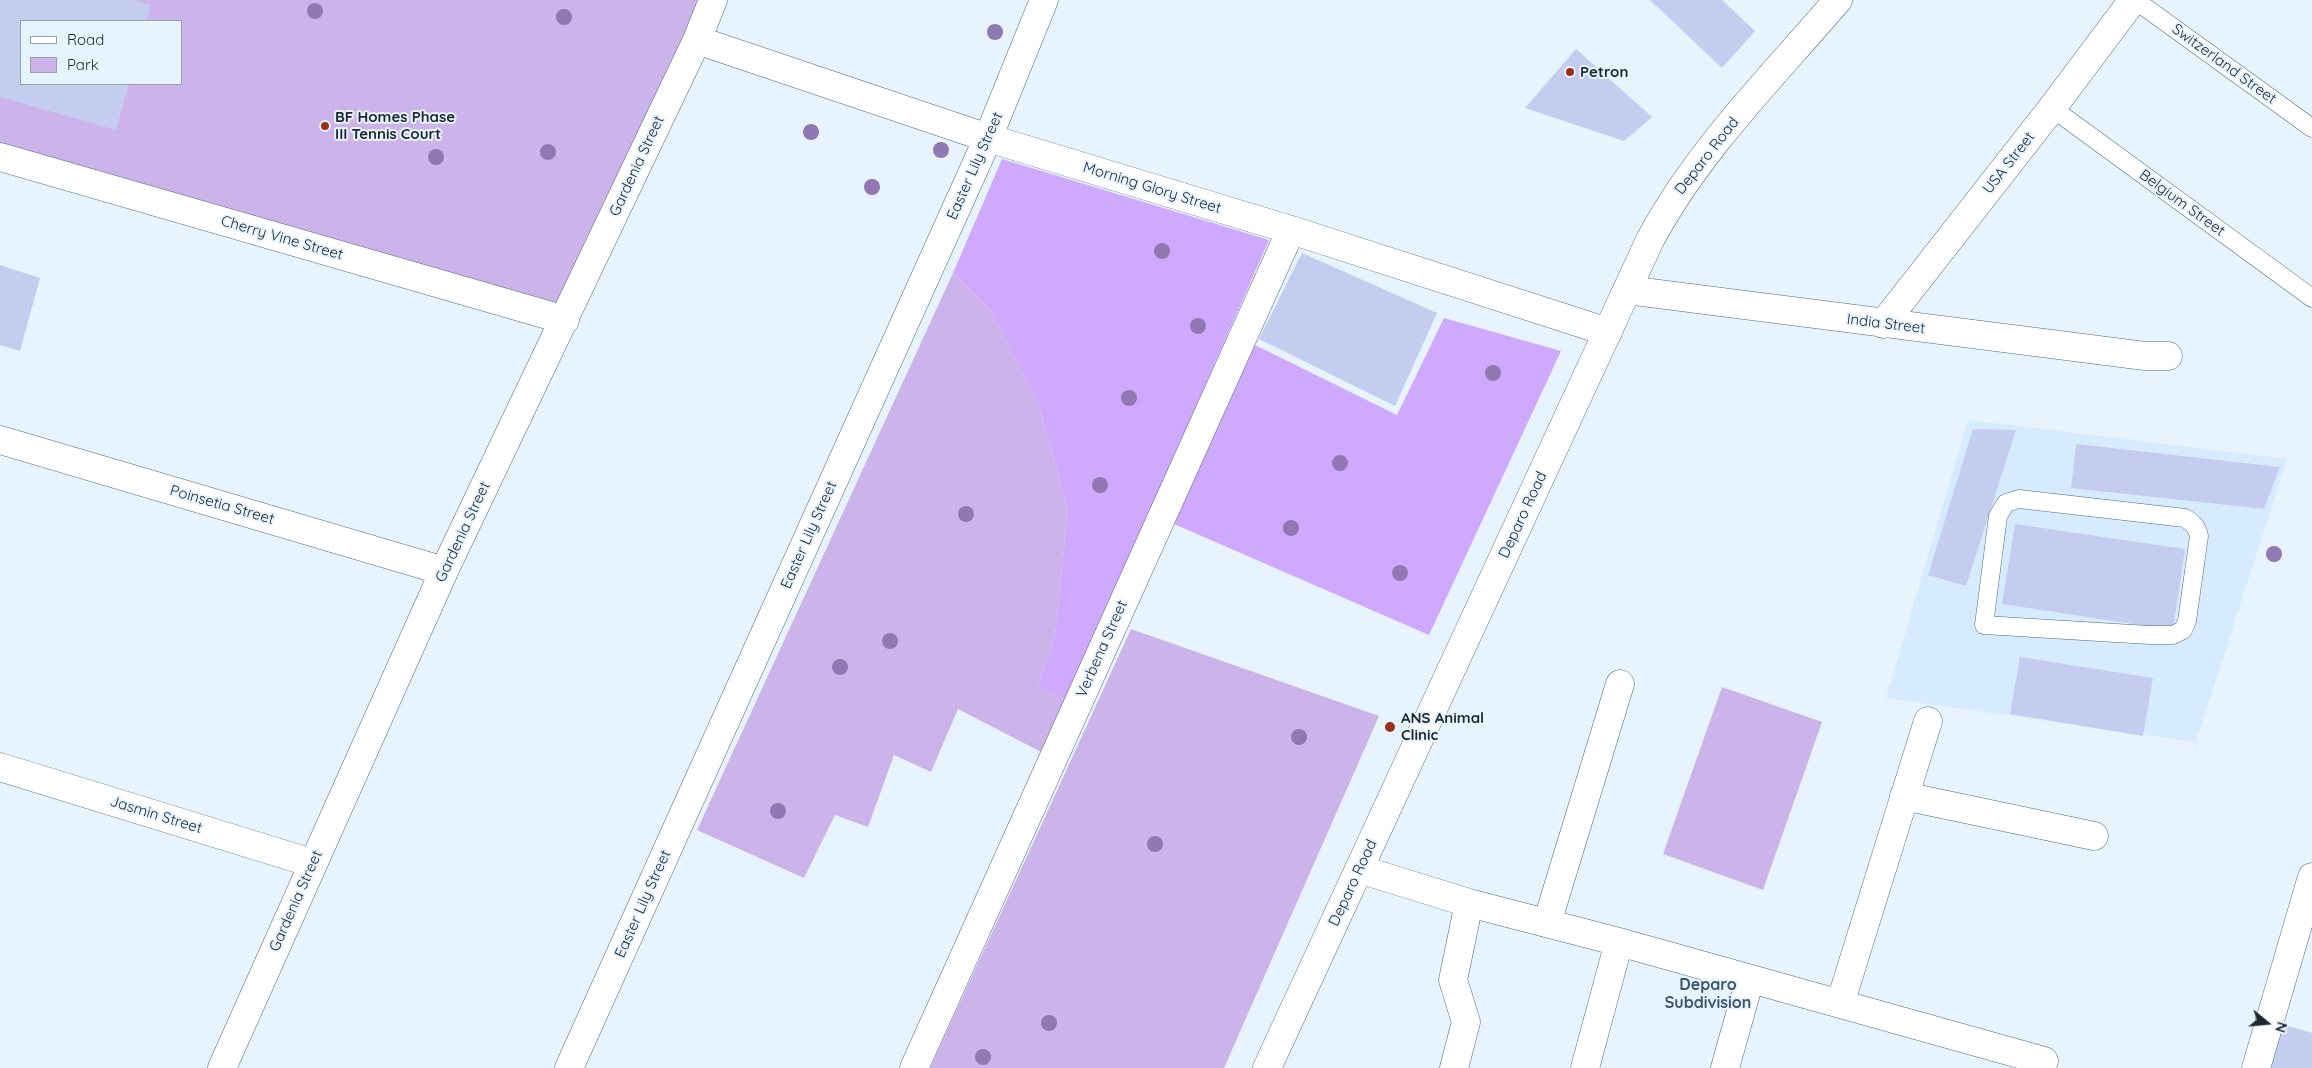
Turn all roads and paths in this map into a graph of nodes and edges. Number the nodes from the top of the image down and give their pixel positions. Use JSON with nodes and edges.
{"nodes":[{"id":1,"x":713,"y":0,"type":"edge"},
{"id":2,"x":1044,"y":0,"type":"edge"},
{"id":3,"x":1838,"y":0,"type":"edge"},
{"id":4,"x":2134,"y":0,"type":"edge"},
{"id":5,"x":697,"y":40,"type":"junction"},
{"id":6,"x":2052,"y":108,"type":"junction"},
{"id":7,"x":2312,"y":128,"type":"edge"},
{"id":8,"x":988,"y":138,"type":"junction"},
{"id":9,"x":0,"y":157,"type":"edge"},
{"id":10,"x":1291,"y":230,"type":"junction"},
{"id":11,"x":1627,"y":290,"type":"junction"},
{"id":12,"x":2312,"y":298,"type":"edge"},
{"id":13,"x":565,"y":320,"type":"junction"},
{"id":14,"x":1882,"y":324,"type":"junction"},
{"id":15,"x":1608,"y":332,"type":"junction"},
{"id":16,"x":2157,"y":356,"type":"dead end"},
{"id":17,"x":0,"y":440,"type":"edge"},
{"id":18,"x":444,"y":571,"type":"junction"},
{"id":19,"x":1984,"y":625,"type":"joint"},
{"id":20,"x":1620,"y":684,"type":"dead end"},
{"id":21,"x":1928,"y":721,"type":"dead end"},
{"id":22,"x":0,"y":767,"type":"edge"},
{"id":23,"x":1904,"y":796,"type":"junction"},
{"id":24,"x":2094,"y":836,"type":"dead end"},
{"id":25,"x":312,"y":863,"type":"junction"},
{"id":26,"x":1359,"y":868,"type":"junction"},
{"id":27,"x":2312,"y":877,"type":"edge"},
{"id":28,"x":1469,"y":904,"type":"junction"},
{"id":29,"x":1547,"y":923,"type":"junction"},
{"id":30,"x":1619,"y":942,"type":"junction"},
{"id":31,"x":1750,"y":979,"type":"junction"},
{"id":32,"x":1840,"y":1004,"type":"junction"},
{"id":33,"x":2044,"y":1061,"type":"dead end"},
{"id":34,"x":222,"y":1068,"type":"edge"},
{"id":35,"x":569,"y":1068,"type":"edge"},
{"id":36,"x":914,"y":1068,"type":"edge"},
{"id":37,"x":1267,"y":1068,"type":"edge"},
{"id":38,"x":1454,"y":1068,"type":"edge"},
{"id":39,"x":1585,"y":1068,"type":"edge"},
{"id":40,"x":1725,"y":1068,"type":"edge"},
{"id":41,"x":2256,"y":1068,"type":"edge"}],
"edges":[{"from":1,"to":5,"type":"street","name":"Gardenia Street"},
{"from":2,"to":8,"type":"street","name":"Easter Lily Street"},
{"from":3,"to":11,"type":"street","name":"Deparo Road"},
{"from":4,"to":6,"type":"street","name":"USA Street"},
{"from":4,"to":7,"type":"lane","name":"Switzerland Street"},
{"from":5,"to":8,"type":"street","name":"Morning Glory Street"},
{"from":5,"to":13,"type":"street","name":"Gardenia Street"},
{"from":6,"to":12,"type":"lane","name":"Belgium Street"},
{"from":6,"to":14,"type":"street","name":"USA Street"},
{"from":8,"to":10,"type":"street","name":"Morning Glory Street"},
{"from":8,"to":35,"type":"street","name":"Easter Lily Street"},
{"from":9,"to":13,"type":"street","name":"Cherry Vine Street"},
{"from":10,"to":15,"type":"street","name":"Morning Glory Street"},
{"from":10,"to":36,"type":"street","name":"Verbena Street"},
{"from":11,"to":14,"type":"street","name":"India Street"},
{"from":11,"to":15,"type":"street","name":"Deparo Road"},
{"from":13,"to":18,"type":"street","name":"Gardenia Street"},
{"from":14,"to":16,"type":"street","name":"India Street"},
{"from":15,"to":26,"type":"street","name":"Deparo Road"},
{"from":17,"to":18,"type":"street","name":"Poinsetia Street"},
{"from":18,"to":25,"type":"street","name":"Gardenia Street"},
{"from":19,"to":19,"type":"lane"},
{"from":20,"to":29,"type":"street"},
{"from":21,"to":23,"type":"street"},
{"from":22,"to":25,"type":"street","name":"Jasmin Street"},
{"from":23,"to":24,"type":"street"},
{"from":23,"to":32,"type":"street"},
{"from":25,"to":34,"type":"street","name":"Gardenia Street"},
{"from":26,"to":28,"type":"street"},
{"from":26,"to":37,"type":"street","name":"Deparo Road"},
{"from":27,"to":41,"type":"street"},
{"from":28,"to":29,"type":"street"},
{"from":28,"to":38,"type":"street"},
{"from":29,"to":30,"type":"street"},
{"from":30,"to":31,"type":"street"},
{"from":30,"to":39,"type":"street"},
{"from":31,"to":32,"type":"street"},
{"from":31,"to":40,"type":"street"},
{"from":32,"to":33,"type":"street"}]}
